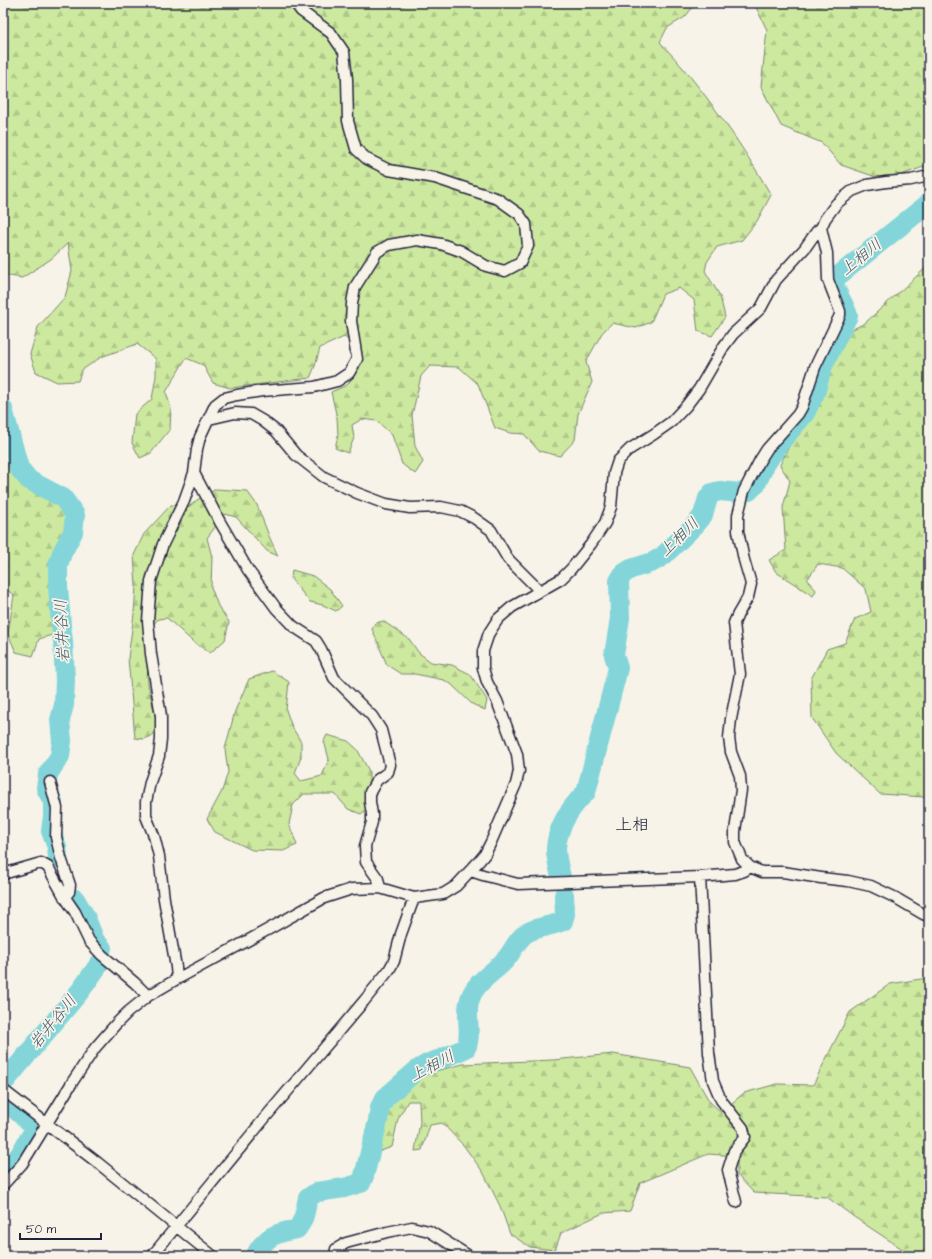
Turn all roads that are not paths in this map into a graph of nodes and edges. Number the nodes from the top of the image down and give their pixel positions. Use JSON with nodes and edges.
{"nodes":[{"id":1,"x":295,"y":3,"type":"edge"},
{"id":2,"x":929,"y":176,"type":"edge"},
{"id":3,"x":821,"y":228,"type":"junction"},
{"id":4,"x":209,"y":419,"type":"junction"},
{"id":5,"x":194,"y":473,"type":"junction"},
{"id":6,"x":540,"y":591,"type":"junction"},
{"id":7,"x":50,"y":782,"type":"dead end"},
{"id":8,"x":750,"y":867,"type":"junction"},
{"id":9,"x":471,"y":871,"type":"junction"},
{"id":10,"x":3,"y":874,"type":"edge"},
{"id":11,"x":700,"y":876,"type":"junction"},
{"id":12,"x":380,"y":888,"type":"junction"},
{"id":13,"x":64,"y":897,"type":"junction"},
{"id":14,"x":414,"y":898,"type":"junction"},
{"id":15,"x":929,"y":916,"type":"edge"},
{"id":16,"x":177,"y":979,"type":"junction"},
{"id":17,"x":148,"y":996,"type":"junction"},
{"id":18,"x":3,"y":1090,"type":"edge"},
{"id":19,"x":47,"y":1124,"type":"junction"},
{"id":20,"x":3,"y":1185,"type":"edge"},
{"id":21,"x":736,"y":1202,"type":"dead end"},
{"id":22,"x":176,"y":1226,"type":"junction"},
{"id":23,"x":152,"y":1256,"type":"edge"},
{"id":24,"x":213,"y":1256,"type":"edge"},
{"id":25,"x":335,"y":1256,"type":"edge"},
{"id":26,"x":469,"y":1256,"type":"edge"}],
"edges":[{"from":1,"to":4,"type":"street"},
{"from":2,"to":3,"type":"street"},
{"from":3,"to":6,"type":"street"},
{"from":3,"to":8,"type":"street"},
{"from":4,"to":5,"type":"street"},
{"from":4,"to":6,"type":"street"},
{"from":5,"to":12,"type":"street"},
{"from":5,"to":16,"type":"street"},
{"from":6,"to":9,"type":"street"},
{"from":7,"to":13,"type":"street"},
{"from":8,"to":11,"type":"street"},
{"from":8,"to":15,"type":"street"},
{"from":9,"to":11,"type":"street"},
{"from":9,"to":14,"type":"street"},
{"from":10,"to":13,"type":"street"},
{"from":11,"to":21,"type":"street"},
{"from":12,"to":14,"type":"street"},
{"from":12,"to":16,"type":"street"},
{"from":13,"to":17,"type":"street"},
{"from":14,"to":22,"type":"street"},
{"from":16,"to":17,"type":"street"},
{"from":17,"to":19,"type":"street"},
{"from":18,"to":19,"type":"street"},
{"from":19,"to":20,"type":"street"},
{"from":19,"to":22,"type":"street"},
{"from":22,"to":23,"type":"street"},
{"from":22,"to":24,"type":"street"},
{"from":25,"to":26,"type":"street"}]}
